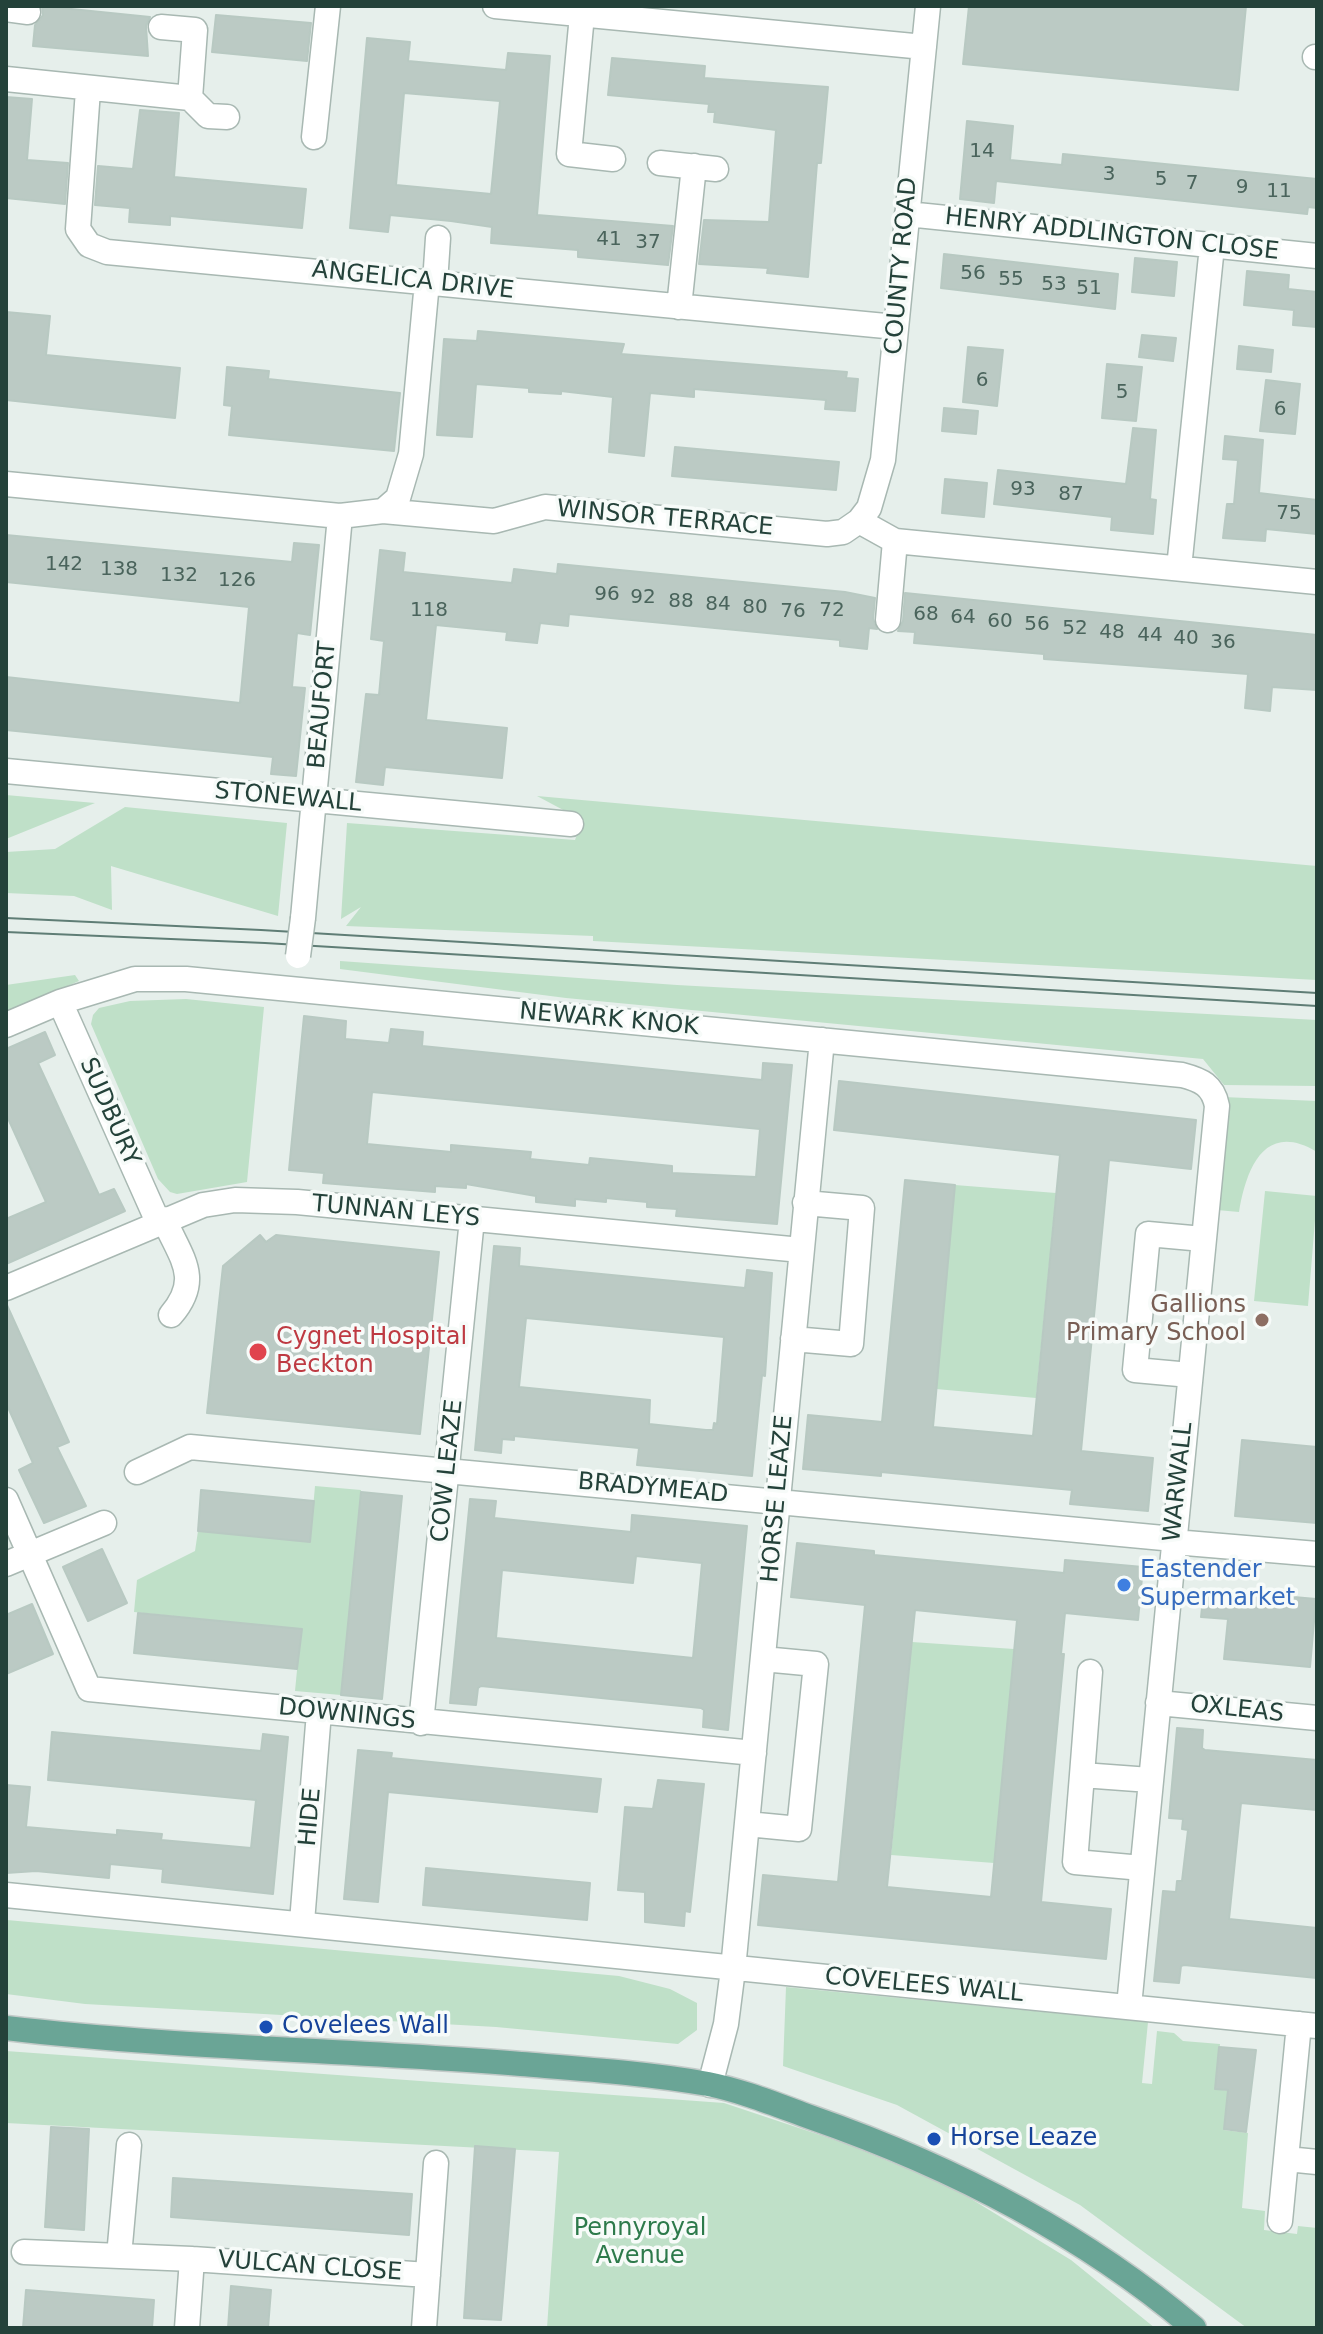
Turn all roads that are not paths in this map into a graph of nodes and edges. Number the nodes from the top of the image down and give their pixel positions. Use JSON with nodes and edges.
{"nodes":[{"id":1,"x":328,"y":6,"type":"edge"},
{"id":2,"x":495,"y":6,"type":"edge"},
{"id":3,"x":928,"y":6,"type":"edge"},
{"id":4,"x":582,"y":15,"type":"junction"},
{"id":5,"x":161,"y":27,"type":"dead end"},
{"id":6,"x":924,"y":47,"type":"junction"},
{"id":7,"x":6,"y":79,"type":"edge"},
{"id":8,"x":88,"y":90,"type":"junction"},
{"id":9,"x":190,"y":98,"type":"junction"},
{"id":10,"x":227,"y":117,"type":"dead end"},
{"id":11,"x":314,"y":137,"type":"dead end"},
{"id":12,"x":613,"y":159,"type":"dead end"},
{"id":13,"x":660,"y":163,"type":"dead end"},
{"id":14,"x":907,"y":214,"type":"junction"},
{"id":15,"x":438,"y":238,"type":"dead end"},
{"id":16,"x":1212,"y":246,"type":"junction"},
{"id":17,"x":1317,"y":256,"type":"edge"},
{"id":18,"x":431,"y":283,"type":"junction"},
{"id":19,"x":679,"y":307,"type":"junction"},
{"id":20,"x":896,"y":327,"type":"junction"},
{"id":21,"x":6,"y":484,"type":"edge"},
{"id":22,"x":383,"y":511,"type":"junction"},
{"id":23,"x":340,"y":516,"type":"junction"},
{"id":24,"x":859,"y":521,"type":"junction"},
{"id":25,"x":895,"y":541,"type":"junction"},
{"id":26,"x":1179,"y":568,"type":"junction"},
{"id":27,"x":1317,"y":582,"type":"edge"},
{"id":28,"x":888,"y":620,"type":"dead end"},
{"id":29,"x":6,"y":771,"type":"edge"},
{"id":30,"x":314,"y":801,"type":"junction"},
{"id":31,"x":571,"y":824,"type":"dead end"},
{"id":32,"x":294,"y":990,"type":"junction"},
{"id":33,"x":60,"y":1002,"type":"junction"},
{"id":34,"x":6,"y":1025,"type":"edge"},
{"id":35,"x":822,"y":1040,"type":"junction"},
{"id":36,"x":1214,"y":1092,"type":"joint"},
{"id":37,"x":805,"y":1203,"type":"junction"},
{"id":38,"x":472,"y":1219,"type":"junction"},
{"id":39,"x":161,"y":1220,"type":"junction"},
{"id":40,"x":1203,"y":1239,"type":"junction"},
{"id":41,"x":801,"y":1250,"type":"junction"},
{"id":42,"x":6,"y":1288,"type":"edge"},
{"id":43,"x":171,"y":1315,"type":"dead end"},
{"id":44,"x":793,"y":1339,"type":"junction"},
{"id":45,"x":1190,"y":1375,"type":"junction"},
{"id":46,"x":448,"y":1470,"type":"junction"},
{"id":47,"x":137,"y":1472,"type":"dead end"},
{"id":48,"x":6,"y":1500,"type":"edge"},
{"id":49,"x":778,"y":1501,"type":"junction"},
{"id":50,"x":104,"y":1523,"type":"dead end"},
{"id":51,"x":1174,"y":1541,"type":"junction"},
{"id":52,"x":30,"y":1553,"type":"junction"},
{"id":53,"x":1317,"y":1554,"type":"edge"},
{"id":54,"x":6,"y":1564,"type":"edge"},
{"id":55,"x":763,"y":1659,"type":"junction"},
{"id":56,"x":1090,"y":1672,"type":"dead end"},
{"id":57,"x":1158,"y":1703,"type":"junction"},
{"id":58,"x":319,"y":1712,"type":"junction"},
{"id":59,"x":1317,"y":1718,"type":"edge"},
{"id":60,"x":421,"y":1723,"type":"junction"},
{"id":61,"x":754,"y":1753,"type":"junction"},
{"id":62,"x":1082,"y":1775,"type":"junction"},
{"id":63,"x":1150,"y":1780,"type":"junction"},
{"id":64,"x":747,"y":1824,"type":"junction"},
{"id":65,"x":1142,"y":1868,"type":"junction"},
{"id":66,"x":6,"y":1895,"type":"edge"},
{"id":67,"x":302,"y":1922,"type":"junction"},
{"id":68,"x":733,"y":1969,"type":"junction"},
{"id":69,"x":1129,"y":2006,"type":"junction"},
{"id":70,"x":1308,"y":2025,"type":"edge"},
{"id":71,"x":6,"y":2028,"type":"edge"},
{"id":72,"x":710,"y":2085,"type":"junction"},
{"id":73,"x":129,"y":2145,"type":"dead end"},
{"id":74,"x":1287,"y":2159,"type":"junction"},
{"id":75,"x":1317,"y":2162,"type":"edge"},
{"id":76,"x":436,"y":2163,"type":"dead end"},
{"id":77,"x":1280,"y":2221,"type":"dead end"},
{"id":78,"x":24,"y":2252,"type":"dead end"},
{"id":79,"x":119,"y":2256,"type":"junction"},
{"id":80,"x":192,"y":2259,"type":"junction"},
{"id":81,"x":428,"y":2275,"type":"junction"},
{"id":82,"x":187,"y":2328,"type":"edge"},
{"id":83,"x":424,"y":2328,"type":"edge"},
{"id":84,"x":1194,"y":2328,"type":"edge"}],
"edges":[{"from":1,"to":11,"type":"street"},
{"from":2,"to":4,"type":"street"},
{"from":3,"to":6,"type":"street","name":"COUNTY ROAD"},
{"from":4,"to":6,"type":"street"},
{"from":4,"to":12,"type":"street"},
{"from":5,"to":9,"type":"street"},
{"from":6,"to":14,"type":"street","name":"COUNTY ROAD"},
{"from":7,"to":8,"type":"street"},
{"from":8,"to":9,"type":"street"},
{"from":8,"to":18,"type":"street","name":"ANGELICA DRIVE"},
{"from":9,"to":10,"type":"street"},
{"from":13,"to":19,"type":"street"},
{"from":14,"to":16,"type":"street","name":"HENRY ADDLINGTON CLOSE"},
{"from":14,"to":20,"type":"street","name":"COUNTY ROAD"},
{"from":15,"to":18,"type":"street"},
{"from":16,"to":17,"type":"street","name":"HENRY ADDLINGTON CLOSE"},
{"from":16,"to":26,"type":"street"},
{"from":18,"to":19,"type":"street","name":"ANGELICA DRIVE"},
{"from":18,"to":22,"type":"street"},
{"from":19,"to":20,"type":"street","name":"ANGELICA DRIVE"},
{"from":20,"to":24,"type":"street","name":"COUNTY ROAD"},
{"from":21,"to":23,"type":"street","name":"WINSOR TERRACE"},
{"from":22,"to":23,"type":"street","name":"WINSOR TERRACE"},
{"from":22,"to":24,"type":"street","name":"WINSOR TERRACE"},
{"from":23,"to":30,"type":"street","name":"BEAUFORT"},
{"from":24,"to":25,"type":"street"},
{"from":25,"to":26,"type":"street"},
{"from":25,"to":28,"type":"street"},
{"from":26,"to":27,"type":"street"},
{"from":29,"to":30,"type":"street","name":"STONEWALL"},
{"from":30,"to":31,"type":"street","name":"STONEWALL"},
{"from":30,"to":32,"type":"street","name":"BEAUFORT","bridge":true},
{"from":32,"to":33,"type":"street","name":"NEWARK KNOK"},
{"from":32,"to":35,"type":"street","name":"NEWARK KNOK"},
{"from":33,"to":34,"type":"street","name":"NEWARK KNOK"},
{"from":33,"to":39,"type":"street","name":"SUDBURY"},
{"from":35,"to":36,"type":"street","name":"NEWARK KNOK"},
{"from":35,"to":37,"type":"street","name":"HORSE LEAZE"},
{"from":36,"to":40,"type":"street","name":"WARWALL"},
{"from":37,"to":41,"type":"street","name":"HORSE LEAZE"},
{"from":37,"to":44,"type":"street"},
{"from":38,"to":39,"type":"street","name":"TUNNAN LEYS"},
{"from":38,"to":41,"type":"street","name":"TUNNAN LEYS"},
{"from":38,"to":46,"type":"street","name":"COW LEAZE"},
{"from":39,"to":42,"type":"street","name":"TUNNAN LEYS"},
{"from":39,"to":43,"type":"street","name":"SUDBURY"},
{"from":40,"to":45,"type":"street","name":"WARWALL"},
{"from":40,"to":45,"type":"street"},
{"from":41,"to":44,"type":"street","name":"HORSE LEAZE"},
{"from":44,"to":49,"type":"street","name":"HORSE LEAZE"},
{"from":45,"to":51,"type":"street","name":"WARWALL"},
{"from":46,"to":47,"type":"street","name":"BRADYMEAD"},
{"from":46,"to":49,"type":"street","name":"BRADYMEAD"},
{"from":46,"to":60,"type":"street","name":"COW LEAZE"},
{"from":48,"to":52,"type":"street","name":"DOWNINGS"},
{"from":49,"to":51,"type":"street","name":"BRADYMEAD"},
{"from":49,"to":55,"type":"street","name":"HORSE LEAZE"},
{"from":50,"to":52,"type":"street"},
{"from":51,"to":53,"type":"street","name":"BRADYMEAD"},
{"from":51,"to":57,"type":"street","name":"WARWALL"},
{"from":52,"to":54,"type":"street"},
{"from":52,"to":58,"type":"street","name":"DOWNINGS"},
{"from":55,"to":61,"type":"street","name":"HORSE LEAZE"},
{"from":55,"to":64,"type":"street"},
{"from":56,"to":62,"type":"street"},
{"from":57,"to":59,"type":"street","name":"OXLEAS"},
{"from":57,"to":63,"type":"street","name":"WARWALL"},
{"from":58,"to":60,"type":"street","name":"DOWNINGS"},
{"from":58,"to":67,"type":"street","name":"HIDE"},
{"from":60,"to":61,"type":"street","name":"DOWNINGS"},
{"from":61,"to":64,"type":"street","name":"HORSE LEAZE"},
{"from":62,"to":63,"type":"street"},
{"from":62,"to":65,"type":"street"},
{"from":63,"to":65,"type":"street","name":"WARWALL"},
{"from":64,"to":68,"type":"street","name":"HORSE LEAZE"},
{"from":65,"to":69,"type":"street","name":"WARWALL"},
{"from":66,"to":67,"type":"street","name":"COVELEES WALL"},
{"from":67,"to":68,"type":"street","name":"COVELEES WALL"},
{"from":68,"to":69,"type":"street","name":"COVELEES WALL"},
{"from":68,"to":72,"type":"street","name":"HORSE LEAZE"},
{"from":69,"to":70,"type":"street","name":"COVELEES WALL"},
{"from":70,"to":74,"type":"street"},
{"from":71,"to":72,"type":"main road"},
{"from":72,"to":84,"type":"main road"},
{"from":73,"to":79,"type":"street"},
{"from":74,"to":75,"type":"street"},
{"from":74,"to":77,"type":"street"},
{"from":76,"to":81,"type":"street","name":"VULCAN CLOSE"},
{"from":78,"to":79,"type":"street","name":"VULCAN CLOSE"},
{"from":79,"to":80,"type":"street","name":"VULCAN CLOSE"},
{"from":80,"to":81,"type":"street","name":"VULCAN CLOSE"},
{"from":80,"to":82,"type":"street","name":"VULCAN CLOSE"},
{"from":81,"to":83,"type":"street","name":"VULCAN CLOSE"}]}
